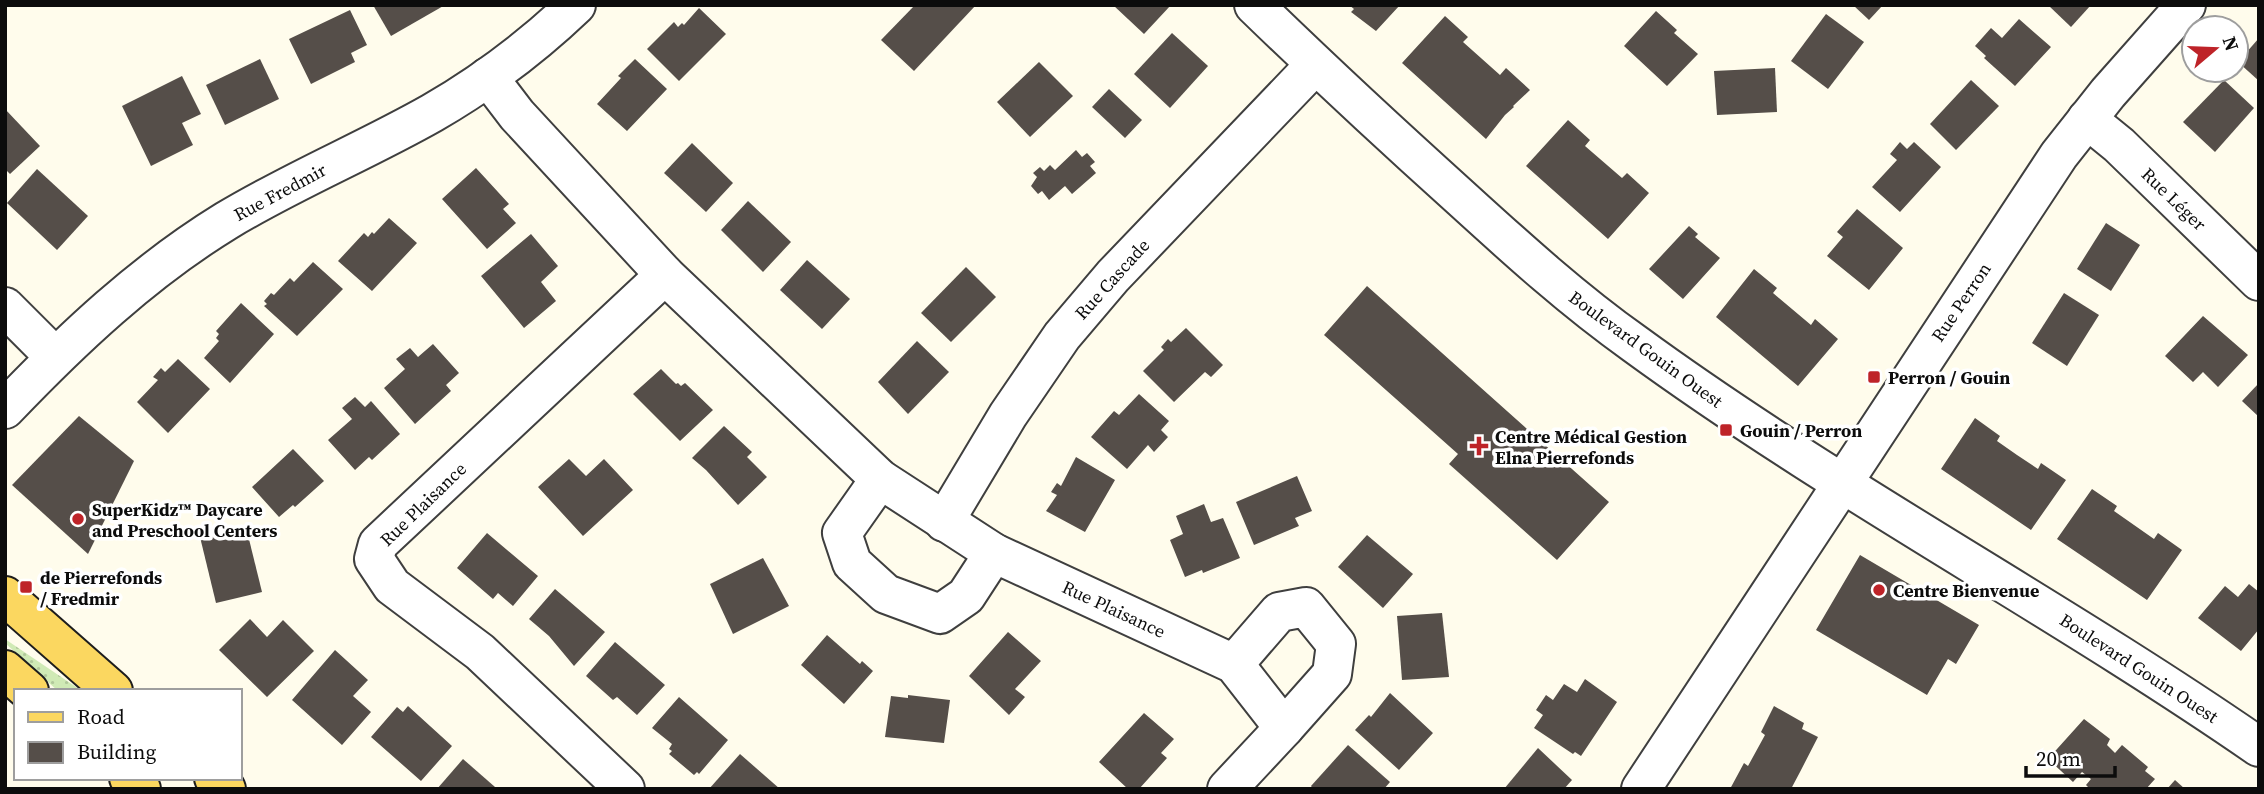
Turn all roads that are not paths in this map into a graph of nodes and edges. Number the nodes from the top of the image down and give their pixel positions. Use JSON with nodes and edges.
{"nodes":[{"id":1,"x":576,"y":5,"type":"edge"},
{"id":2,"x":1254,"y":5,"type":"edge"},
{"id":3,"x":2186,"y":5,"type":"edge"},
{"id":4,"x":1315,"y":65,"type":"junction"},
{"id":5,"x":488,"y":77,"type":"junction"},
{"id":6,"x":2087,"y":119,"type":"junction"},
{"id":7,"x":665,"y":275,"type":"junction"},
{"id":8,"x":2259,"y":281,"type":"edge"},
{"id":9,"x":5,"y":307,"type":"edge"},
{"id":10,"x":55,"y":356,"type":"junction"},
{"id":11,"x":5,"y":409,"type":"edge"},
{"id":12,"x":880,"y":479,"type":"junction"},
{"id":13,"x":1842,"y":484,"type":"junction"},
{"id":14,"x":944,"y":522,"type":"junction"},
{"id":15,"x":994,"y":553,"type":"junction"},
{"id":16,"x":5,"y":596,"type":"edge"},
{"id":17,"x":1234,"y":664,"type":"junction"},
{"id":18,"x":5,"y":670,"type":"edge"},
{"id":19,"x":27,"y":689,"type":"edge"},
{"id":20,"x":111,"y":689,"type":"edge"},
{"id":21,"x":1284,"y":728,"type":"junction"},
{"id":22,"x":2259,"y":747,"type":"edge"},
{"id":23,"x":625,"y":789,"type":"edge"},
{"id":24,"x":1227,"y":789,"type":"edge"},
{"id":25,"x":1642,"y":789,"type":"edge"}],
"edges":[{"from":1,"to":5,"type":"street","name":"Rue Fredmir"},
{"from":2,"to":4,"type":"street","name":"Boulevard Gouin Ouest"},
{"from":3,"to":6,"type":"street","name":"Rue Perron"},
{"from":4,"to":13,"type":"street","name":"Boulevard Gouin Ouest"},
{"from":4,"to":14,"type":"street","name":"Rue Cascade"},
{"from":5,"to":7,"type":"street","name":"Rue Plaisance"},
{"from":5,"to":10,"type":"street","name":"Rue Fredmir"},
{"from":6,"to":8,"type":"street","name":"Rue Léger"},
{"from":6,"to":13,"type":"street","name":"Rue Perron"},
{"from":7,"to":12,"type":"street","name":"Rue Plaisance"},
{"from":7,"to":23,"type":"street","name":"Rue Plaisance"},
{"from":9,"to":10,"type":"street"},
{"from":10,"to":11,"type":"street","name":"Rue Fredmir"},
{"from":12,"to":14,"type":"street","name":"Rue Plaisance"},
{"from":12,"to":15,"type":"street"},
{"from":13,"to":22,"type":"street","name":"Boulevard Gouin Ouest"},
{"from":13,"to":25,"type":"street","name":"Rue Perron"},
{"from":14,"to":15,"type":"street","name":"Rue Plaisance"},
{"from":15,"to":17,"type":"street","name":"Rue Plaisance"},
{"from":16,"to":20,"type":"main road"},
{"from":17,"to":21,"type":"street","name":"Rue Plaisance"},
{"from":17,"to":21,"type":"street"},
{"from":18,"to":19,"type":"main road"},
{"from":21,"to":24,"type":"street"}]}
